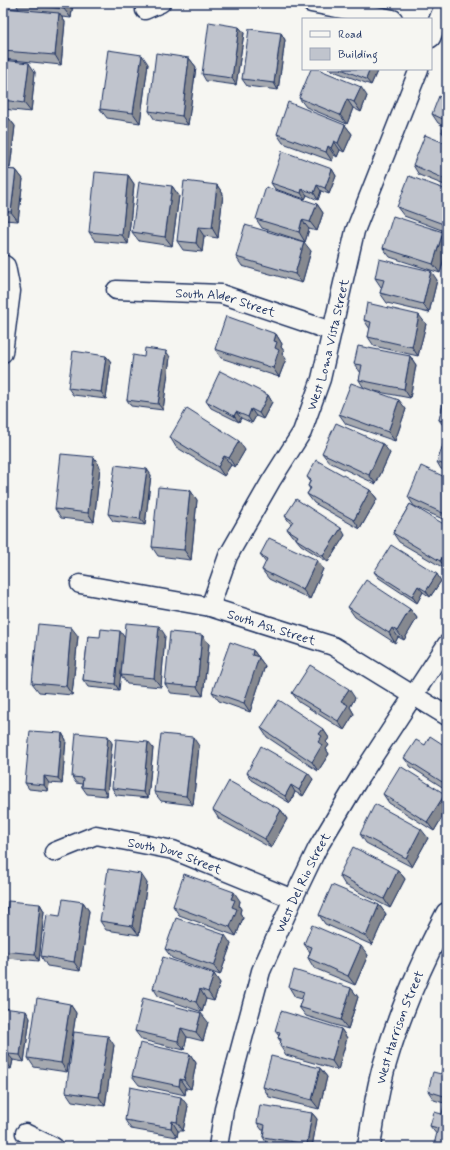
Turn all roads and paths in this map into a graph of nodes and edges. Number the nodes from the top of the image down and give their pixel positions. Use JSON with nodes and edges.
{"nodes":[{"id":1,"x":161,"y":3,"type":"edge"},
{"id":2,"x":311,"y":3,"type":"edge"},
{"id":3,"x":445,"y":3,"type":"edge"},
{"id":4,"x":145,"y":10,"type":"dead end"},
{"id":5,"x":388,"y":18,"type":"edge"},
{"id":6,"x":436,"y":31,"type":"edge"},
{"id":7,"x":419,"y":70,"type":"edge"},
{"id":8,"x":4,"y":265,"type":"edge"},
{"id":9,"x":116,"y":290,"type":"dead end"},
{"id":10,"x":331,"y":330,"type":"junction"},
{"id":11,"x":3,"y":353,"type":"edge"},
{"id":12,"x":80,"y":584,"type":"dead end"},
{"id":13,"x":210,"y":607,"type":"junction"},
{"id":14,"x":447,"y":644,"type":"edge"},
{"id":15,"x":414,"y":694,"type":"junction"},
{"id":16,"x":447,"y":716,"type":"edge"},
{"id":17,"x":54,"y":852,"type":"dead end"},
{"id":18,"x":293,"y":899,"type":"junction"},
{"id":19,"x":447,"y":914,"type":"edge"},
{"id":20,"x":25,"y":1133,"type":"dead end"},
{"id":21,"x":54,"y":1147,"type":"edge"},
{"id":22,"x":218,"y":1147,"type":"edge"},
{"id":23,"x":369,"y":1147,"type":"edge"}],
"edges":[{"from":1,"to":4,"type":"street"},
{"from":2,"to":5,"type":"street"},
{"from":3,"to":6,"type":"street"},
{"from":7,"to":10,"type":"street","name":"West Loma Vista Street"},
{"from":8,"to":11,"type":"street"},
{"from":9,"to":10,"type":"street","name":"South Alder Street"},
{"from":10,"to":13,"type":"street","name":"West Loma Vista Street"},
{"from":12,"to":13,"type":"street","name":"South Ash Street"},
{"from":13,"to":15,"type":"street","name":"South Ash Street"},
{"from":14,"to":15,"type":"street","name":"West Del Rio Street"},
{"from":15,"to":16,"type":"street","name":"South Ash Street"},
{"from":15,"to":18,"type":"street","name":"West Del Rio Street"},
{"from":17,"to":18,"type":"street","name":"South Dove Street"},
{"from":18,"to":22,"type":"street","name":"West Del Rio Street"},
{"from":19,"to":23,"type":"street","name":"West Harrison Street"},
{"from":20,"to":21,"type":"street"}]}
